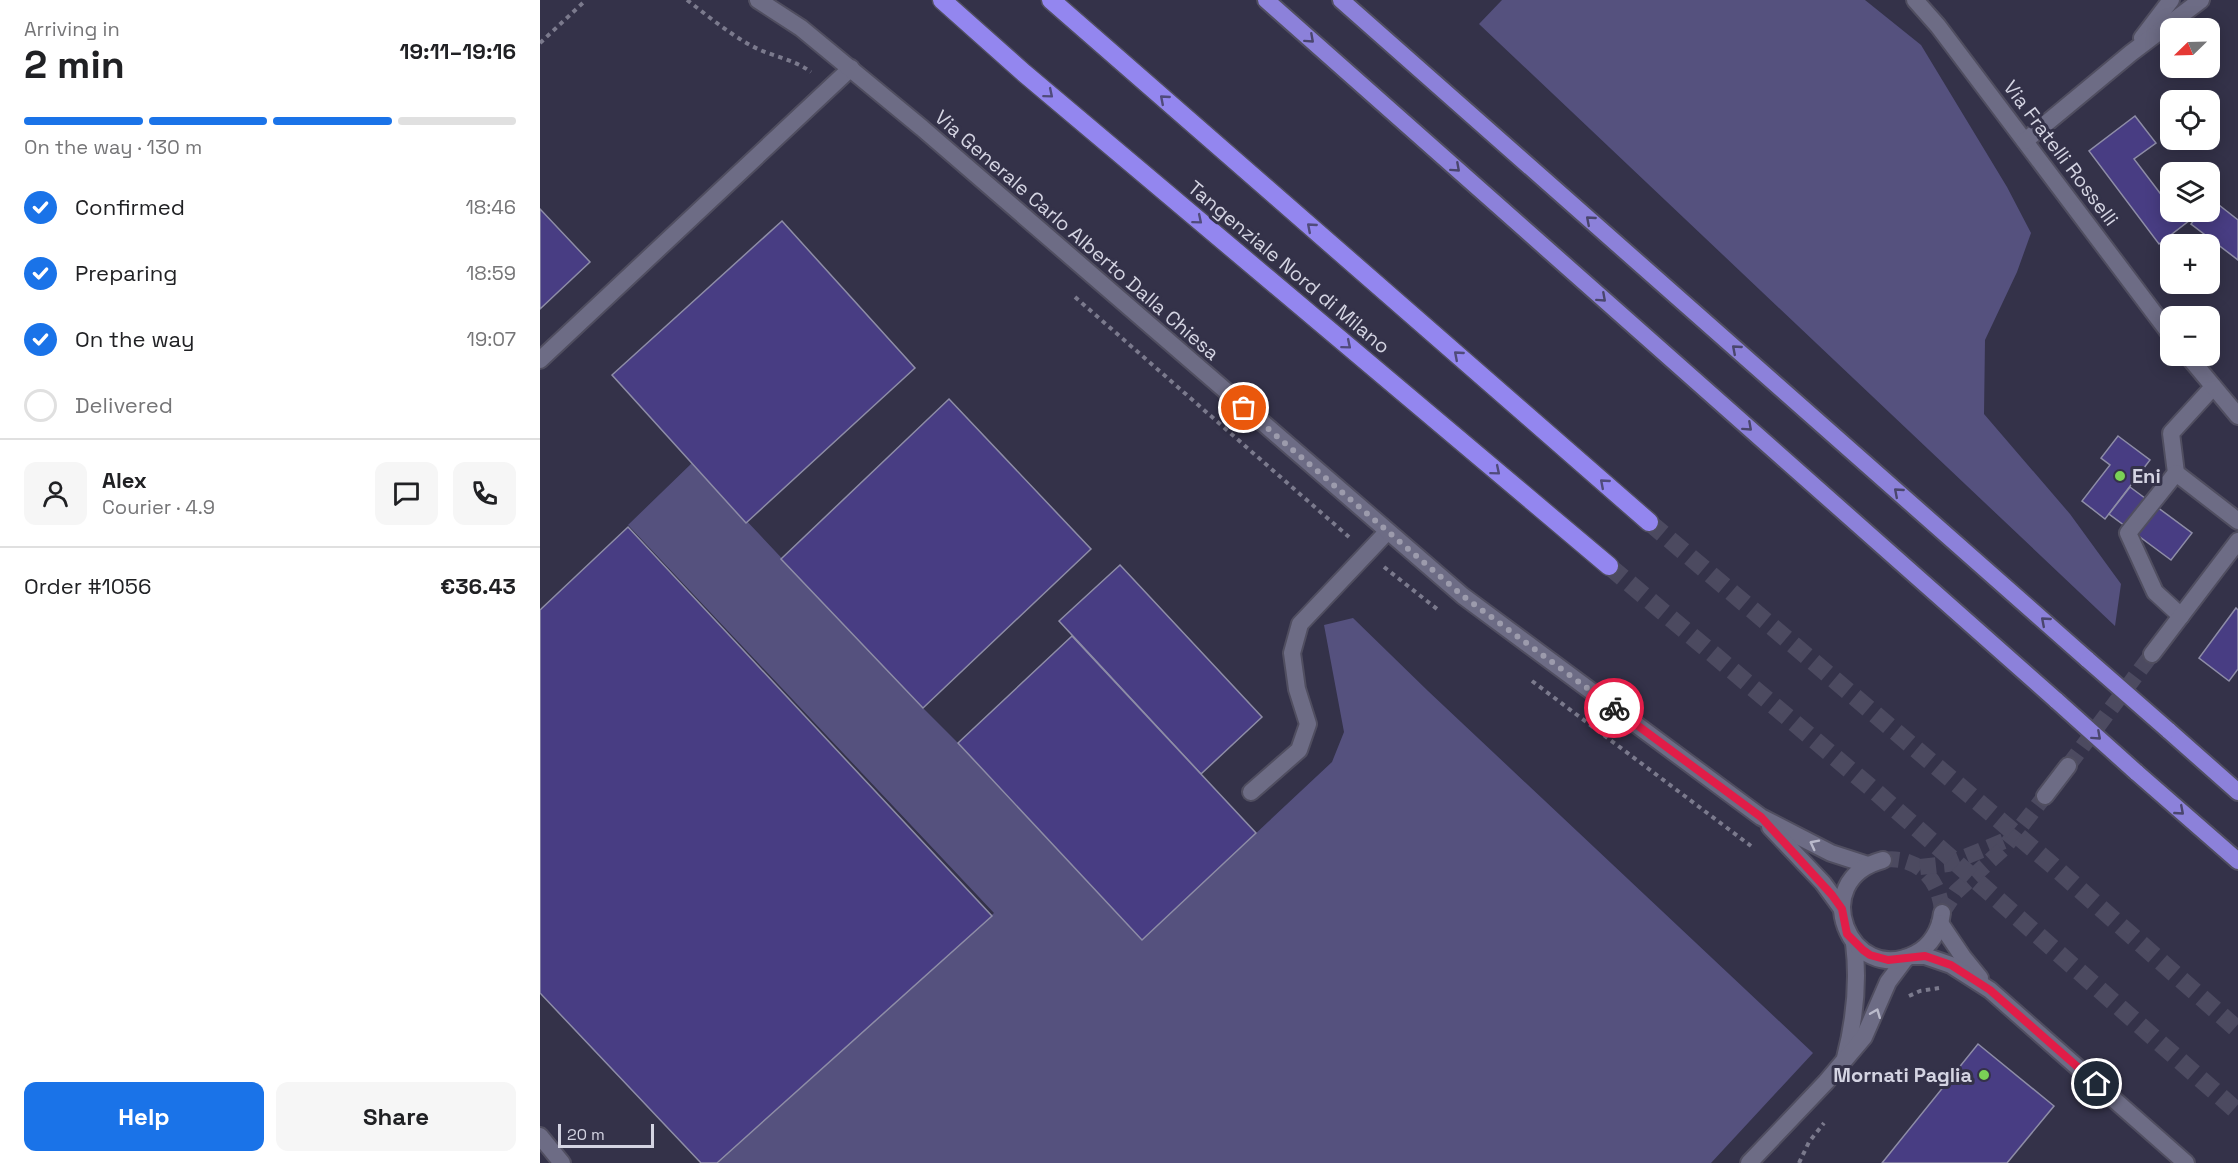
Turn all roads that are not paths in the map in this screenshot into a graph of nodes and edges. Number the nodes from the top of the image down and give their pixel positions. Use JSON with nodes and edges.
{"nodes":[{"id":1,"x":758,"y":0,"type":"edge"},
{"id":2,"x":926,"y":0,"type":"edge"},
{"id":3,"x":942,"y":0,"type":"edge"},
{"id":4,"x":1051,"y":0,"type":"edge"},
{"id":5,"x":1266,"y":0,"type":"edge"},
{"id":6,"x":1915,"y":0,"type":"edge"},
{"id":7,"x":2171,"y":0,"type":"edge"},
{"id":8,"x":2201,"y":0,"type":"edge"},
{"id":9,"x":1345,"y":2,"type":"edge"},
{"id":10,"x":2131,"y":53,"type":"junction"},
{"id":11,"x":850,"y":68,"type":"junction"},
{"id":12,"x":1023,"y":73,"type":"junction"},
{"id":13,"x":2025,"y":141,"type":"junction"},
{"id":14,"x":2160,"y":321,"type":"edge"},
{"id":15,"x":540,"y":360,"type":"edge"},
{"id":16,"x":2196,"y":366,"type":"edge"},
{"id":17,"x":2213,"y":387,"type":"junction"},
{"id":18,"x":2238,"y":416,"type":"edge"},
{"id":19,"x":2176,"y":472,"type":"junction"},
{"id":20,"x":2238,"y":521,"type":"edge"},
{"id":21,"x":1648,"y":522,"type":"tunnel mouth"},
{"id":22,"x":1387,"y":532,"type":"junction"},
{"id":23,"x":2238,"y":541,"type":"edge"},
{"id":24,"x":1609,"y":566,"type":"tunnel mouth"},
{"id":25,"x":2181,"y":616,"type":"junction"},
{"id":26,"x":2152,"y":654,"type":"tunnel mouth"},
{"id":27,"x":2068,"y":766,"type":"tunnel mouth"},
{"id":28,"x":1251,"y":792,"type":"dead end"},
{"id":29,"x":2238,"y":792,"type":"edge"},
{"id":30,"x":2045,"y":796,"type":"tunnel mouth"},
{"id":31,"x":1761,"y":817,"type":"junction"},
{"id":32,"x":2238,"y":861,"type":"edge"},
{"id":33,"x":1842,"y":909,"type":"junction"},
{"id":34,"x":1854,"y":943,"type":"junction"},
{"id":35,"x":1909,"y":957,"type":"junction"},
{"id":36,"x":1990,"y":990,"type":"junction"},
{"id":37,"x":1844,"y":1062,"type":"junction"},
{"id":38,"x":540,"y":1136,"type":"edge"},
{"id":39,"x":562,"y":1163,"type":"edge"},
{"id":40,"x":1749,"y":1163,"type":"edge"},
{"id":41,"x":2186,"y":1163,"type":"edge"}],
"edges":[{"from":1,"to":11,"type":"street","name":"Via Generale Carlo Alberto Dalla Chiesa"},
{"from":2,"to":12,"type":"highway"},
{"from":3,"to":12,"type":"highway","name":"Tangenziale Nord di Milano"},
{"from":21,"to":4,"type":"highway","one_way":true},
{"from":5,"to":32,"type":"highway","one_way":true,"bridge":true},
{"from":6,"to":13,"type":"street","name":"Via Fratelli Rosselli"},
{"from":7,"to":10,"type":"street"},
{"from":8,"to":10,"type":"street"},
{"from":29,"to":9,"type":"highway","one_way":true,"bridge":true},
{"from":10,"to":13,"type":"street"},
{"from":11,"to":15,"type":"street"},
{"from":11,"to":22,"type":"street","name":"Via Generale Carlo Alberto Dalla Chiesa"},
{"from":12,"to":24,"type":"highway","name":"Tangenziale Nord di Milano","one_way":true},
{"from":13,"to":14,"type":"street","name":"Via Fratelli Rosselli"},
{"from":16,"to":17,"type":"street"},
{"from":17,"to":18,"type":"street"},
{"from":17,"to":19,"type":"street"},
{"from":19,"to":20,"type":"street"},
{"from":19,"to":25,"type":"street"},
{"from":22,"to":28,"type":"street"},
{"from":22,"to":31,"type":"street","name":"Via Generale Carlo Alberto Dalla Chiesa"},
{"from":23,"to":25,"type":"street"},
{"from":25,"to":26,"type":"street"},
{"from":27,"to":30,"type":"street"},
{"from":31,"to":33,"type":"street","name":"Via Generale Carlo Alberto Dalla Chiesa"},
{"from":33,"to":31,"type":"street","name":"Via Generale Carlo Alberto Dalla Chiesa","one_way":true},
{"from":33,"to":34,"type":"street","name":"Via Generale Carlo Alberto Dalla Chiesa"},
{"from":34,"to":35,"type":"street"},
{"from":34,"to":37,"type":"street","name":"Via Generale Carlo Alberto Dalla Chiesa"},
{"from":35,"to":36,"type":"street"},
{"from":35,"to":36,"type":"street"},
{"from":37,"to":35,"type":"street","one_way":true},
{"from":36,"to":41,"type":"street"},
{"from":37,"to":40,"type":"street"},
{"from":38,"to":39,"type":"street"}]}
